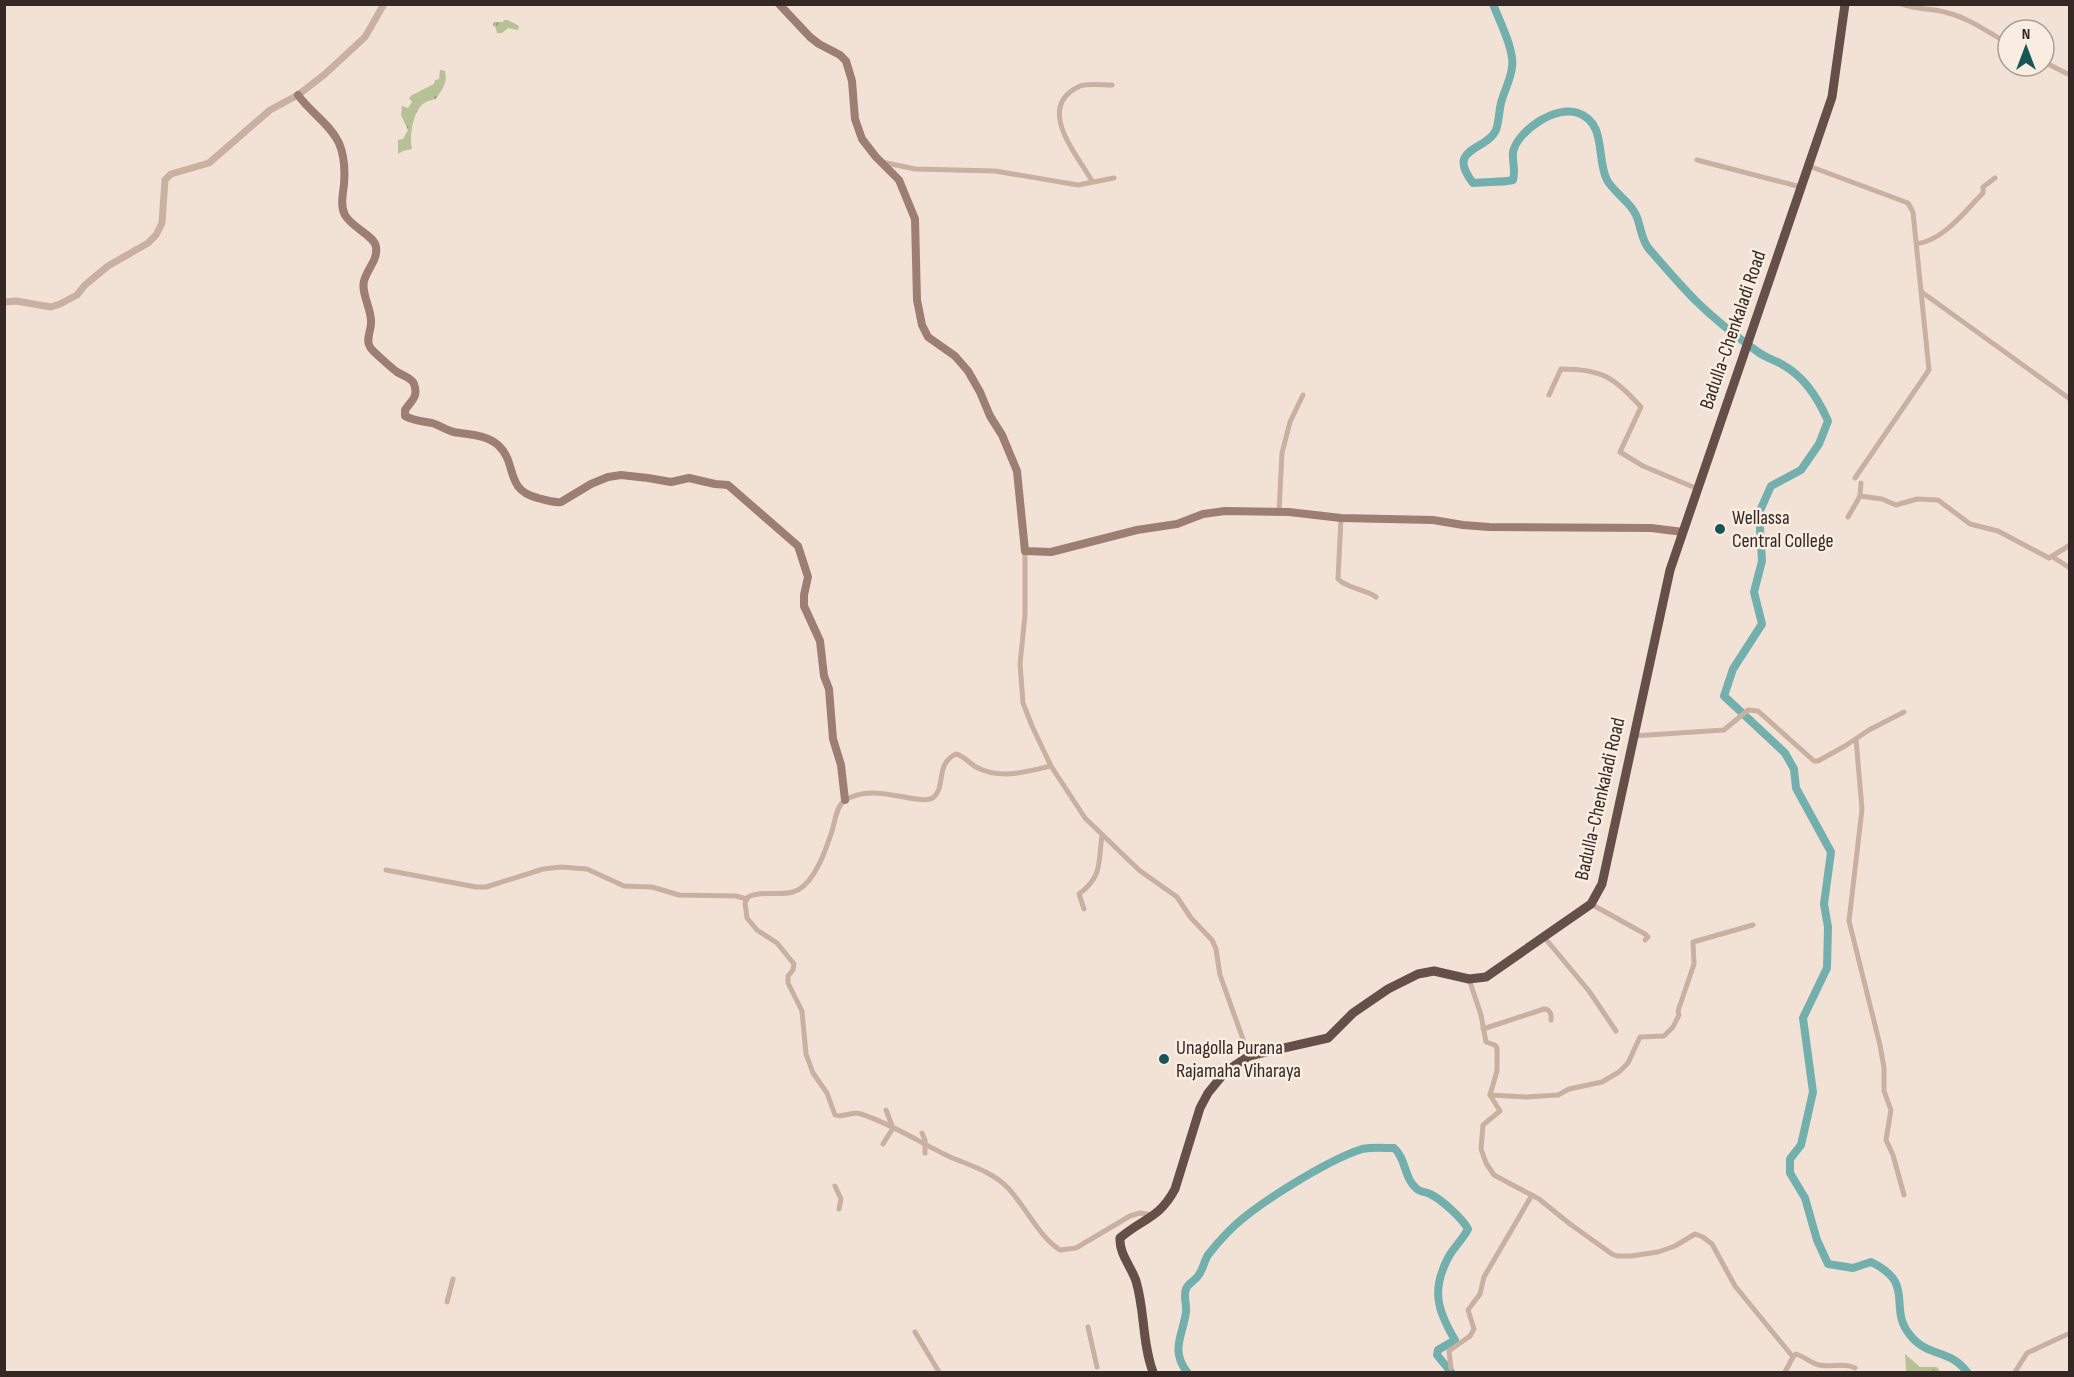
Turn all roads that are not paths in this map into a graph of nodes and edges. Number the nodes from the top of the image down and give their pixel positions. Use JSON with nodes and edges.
{"nodes":[{"id":1,"x":384,"y":4,"type":"edge"},
{"id":2,"x":780,"y":4,"type":"edge"},
{"id":3,"x":1845,"y":4,"type":"edge"},
{"id":4,"x":1901,"y":4,"type":"edge"},
{"id":5,"x":1996,"y":37,"type":"edge"},
{"id":6,"x":2056,"y":68,"type":"edge"},
{"id":7,"x":2070,"y":75,"type":"edge"},
{"id":8,"x":1113,"y":85,"type":"dead end"},
{"id":9,"x":298,"y":95,"type":"junction"},
{"id":10,"x":1697,"y":160,"type":"dead end"},
{"id":11,"x":880,"y":162,"type":"junction"},
{"id":12,"x":1809,"y":166,"type":"junction"},
{"id":13,"x":1114,"y":178,"type":"dead end"},
{"id":14,"x":1995,"y":178,"type":"dead end"},
{"id":15,"x":1092,"y":181,"type":"junction"},
{"id":16,"x":1801,"y":187,"type":"junction"},
{"id":17,"x":1917,"y":244,"type":"junction"},
{"id":18,"x":1923,"y":292,"type":"junction"},
{"id":19,"x":4,"y":302,"type":"edge"},
{"id":20,"x":1303,"y":395,"type":"dead end"},
{"id":21,"x":1550,"y":395,"type":"dead end"},
{"id":22,"x":2070,"y":399,"type":"edge"},
{"id":23,"x":1855,"y":478,"type":"dead end"},
{"id":24,"x":1861,"y":483,"type":"dead end"},
{"id":25,"x":1698,"y":489,"type":"junction"},
{"id":26,"x":1860,"y":496,"type":"junction"},
{"id":27,"x":1278,"y":512,"type":"junction"},
{"id":28,"x":1848,"y":517,"type":"dead end"},
{"id":29,"x":1341,"y":518,"type":"junction"},
{"id":30,"x":1683,"y":532,"type":"junction"},
{"id":31,"x":2070,"y":545,"type":"edge"},
{"id":32,"x":1025,"y":551,"type":"junction"},
{"id":33,"x":2053,"y":557,"type":"junction"},
{"id":34,"x":2070,"y":568,"type":"edge"},
{"id":35,"x":1376,"y":597,"type":"dead end"},
{"id":36,"x":1904,"y":712,"type":"dead end"},
{"id":37,"x":1634,"y":736,"type":"junction"},
{"id":38,"x":1856,"y":738,"type":"junction"},
{"id":39,"x":1051,"y":766,"type":"junction"},
{"id":40,"x":845,"y":800,"type":"junction"},
{"id":41,"x":1102,"y":836,"type":"junction"},
{"id":42,"x":386,"y":870,"type":"dead end"},
{"id":43,"x":747,"y":899,"type":"junction"},
{"id":44,"x":1591,"y":904,"type":"junction"},
{"id":45,"x":1084,"y":909,"type":"dead end"},
{"id":46,"x":1753,"y":925,"type":"dead end"},
{"id":47,"x":1544,"y":937,"type":"junction"},
{"id":48,"x":1645,"y":940,"type":"dead end"},
{"id":49,"x":1469,"y":979,"type":"junction"},
{"id":50,"x":1551,"y":1020,"type":"dead end"},
{"id":51,"x":1483,"y":1029,"type":"junction"},
{"id":52,"x":1616,"y":1031,"type":"dead end"},
{"id":53,"x":1249,"y":1056,"type":"junction"},
{"id":54,"x":1490,"y":1095,"type":"junction"},
{"id":55,"x":886,"y":1110,"type":"dead end"},
{"id":56,"x":893,"y":1128,"type":"junction"},
{"id":57,"x":922,"y":1133,"type":"dead end"},
{"id":58,"x":883,"y":1144,"type":"dead end"},
{"id":59,"x":926,"y":1144,"type":"junction"},
{"id":60,"x":925,"y":1153,"type":"dead end"},
{"id":61,"x":836,"y":1186,"type":"dead end"},
{"id":62,"x":1532,"y":1195,"type":"junction"},
{"id":63,"x":1904,"y":1195,"type":"dead end"},
{"id":64,"x":839,"y":1209,"type":"dead end"},
{"id":65,"x":1155,"y":1216,"type":"junction"},
{"id":66,"x":453,"y":1279,"type":"dead end"},
{"id":67,"x":447,"y":1302,"type":"dead end"},
{"id":68,"x":1088,"y":1327,"type":"dead end"},
{"id":69,"x":915,"y":1332,"type":"dead end"},
{"id":70,"x":2068,"y":1336,"type":"edge"},
{"id":71,"x":1793,"y":1357,"type":"junction"},
{"id":72,"x":1097,"y":1367,"type":"dead end"},
{"id":73,"x":1451,"y":1368,"type":"dead end"},
{"id":74,"x":1855,"y":1368,"type":"dead end"},
{"id":75,"x":939,"y":1372,"type":"edge"},
{"id":76,"x":1153,"y":1372,"type":"edge"},
{"id":77,"x":1785,"y":1372,"type":"edge"},
{"id":78,"x":2015,"y":1372,"type":"edge"}],
"edges":[{"from":1,"to":9,"type":"street"},
{"from":2,"to":11,"type":"main road"},
{"from":3,"to":12,"type":"highway","name":"Badulla-Chenkaladi Road"},
{"from":4,"to":5,"type":"street"},
{"from":6,"to":7,"type":"street"},
{"from":8,"to":15,"type":"street"},
{"from":9,"to":19,"type":"street"},
{"from":9,"to":40,"type":"main road"},
{"from":10,"to":16,"type":"street"},
{"from":11,"to":15,"type":"street"},
{"from":11,"to":32,"type":"main road"},
{"from":12,"to":16,"type":"highway","name":"Badulla-Chenkaladi Road"},
{"from":12,"to":17,"type":"street"},
{"from":13,"to":15,"type":"street"},
{"from":14,"to":17,"type":"street"},
{"from":16,"to":25,"type":"highway","name":"Badulla-Chenkaladi Road"},
{"from":17,"to":18,"type":"street"},
{"from":18,"to":22,"type":"street"},
{"from":18,"to":23,"type":"street"},
{"from":20,"to":27,"type":"street"},
{"from":21,"to":25,"type":"street"},
{"from":24,"to":26,"type":"street"},
{"from":25,"to":30,"type":"highway","name":"Badulla-Chenkaladi Road"},
{"from":26,"to":28,"type":"street"},
{"from":26,"to":33,"type":"street"},
{"from":27,"to":29,"type":"main road"},
{"from":27,"to":32,"type":"main road"},
{"from":29,"to":30,"type":"main road"},
{"from":29,"to":35,"type":"street"},
{"from":30,"to":37,"type":"highway","name":"Badulla-Chenkaladi Road"},
{"from":31,"to":33,"type":"street"},
{"from":32,"to":39,"type":"street"},
{"from":33,"to":34,"type":"street"},
{"from":36,"to":38,"type":"street"},
{"from":37,"to":38,"type":"street"},
{"from":37,"to":44,"type":"highway","name":"Badulla-Chenkaladi Road"},
{"from":38,"to":63,"type":"street"},
{"from":39,"to":40,"type":"street"},
{"from":39,"to":41,"type":"street"},
{"from":40,"to":43,"type":"street"},
{"from":41,"to":45,"type":"street"},
{"from":41,"to":53,"type":"street"},
{"from":42,"to":43,"type":"street"},
{"from":43,"to":56,"type":"street"},
{"from":44,"to":47,"type":"highway","name":"Badulla-Chenkaladi Road"},
{"from":44,"to":48,"type":"street"},
{"from":46,"to":54,"type":"street"},
{"from":47,"to":49,"type":"highway","name":"Badulla-Chenkaladi Road"},
{"from":47,"to":52,"type":"street"},
{"from":49,"to":51,"type":"street"},
{"from":49,"to":53,"type":"highway"},
{"from":50,"to":51,"type":"street"},
{"from":51,"to":54,"type":"street"},
{"from":53,"to":65,"type":"highway"},
{"from":54,"to":62,"type":"street"},
{"from":55,"to":56,"type":"street"},
{"from":56,"to":58,"type":"street"},
{"from":56,"to":59,"type":"street"},
{"from":57,"to":59,"type":"street"},
{"from":59,"to":60,"type":"street"},
{"from":59,"to":65,"type":"street"},
{"from":61,"to":64,"type":"street"},
{"from":62,"to":71,"type":"street"},
{"from":62,"to":73,"type":"street"},
{"from":65,"to":76,"type":"highway"},
{"from":66,"to":67,"type":"street"},
{"from":68,"to":72,"type":"street"},
{"from":69,"to":75,"type":"street"},
{"from":70,"to":78,"type":"street"},
{"from":71,"to":74,"type":"street"},
{"from":71,"to":77,"type":"street"}]}
